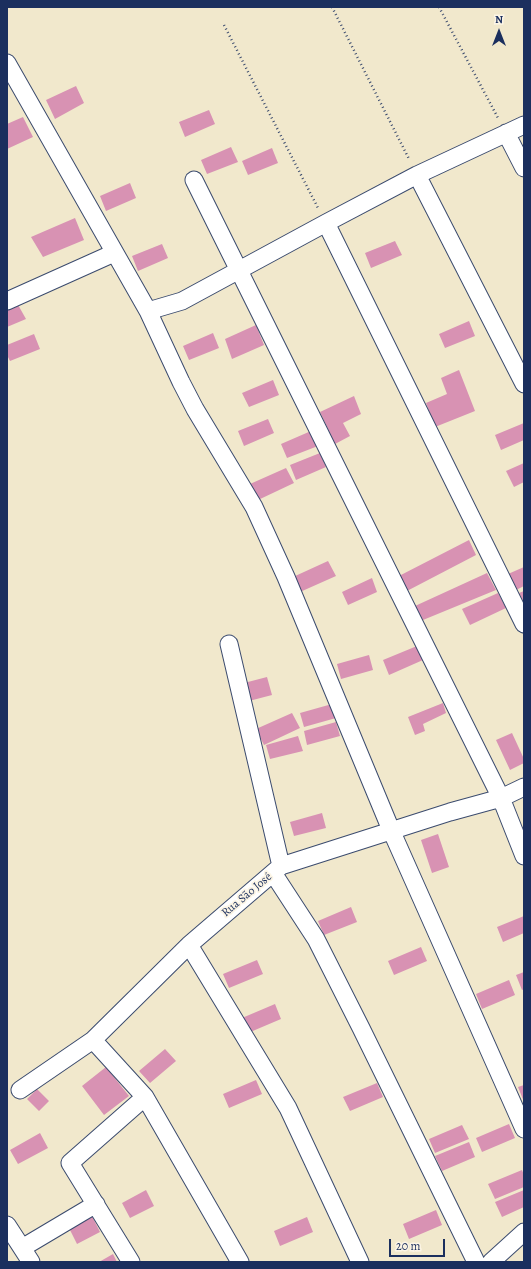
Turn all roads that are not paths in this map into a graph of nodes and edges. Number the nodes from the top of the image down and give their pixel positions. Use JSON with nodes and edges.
{"nodes":[{"id":1,"x":7,"y":63,"type":"edge"},
{"id":2,"x":524,"y":125,"type":"edge"},
{"id":3,"x":506,"y":133,"type":"junction"},
{"id":4,"x":524,"y":168,"type":"edge"},
{"id":5,"x":417,"y":175,"type":"junction"},
{"id":6,"x":194,"y":180,"type":"dead end"},
{"id":7,"x":326,"y":223,"type":"junction"},
{"id":8,"x":114,"y":253,"type":"junction"},
{"id":9,"x":240,"y":270,"type":"junction"},
{"id":10,"x":7,"y":301,"type":"edge"},
{"id":11,"x":148,"y":311,"type":"junction"},
{"id":12,"x":524,"y":384,"type":"edge"},
{"id":13,"x":524,"y":624,"type":"edge"},
{"id":14,"x":230,"y":644,"type":"dead end"},
{"id":15,"x":524,"y":787,"type":"edge"},
{"id":16,"x":500,"y":798,"type":"junction"},
{"id":17,"x":391,"y":830,"type":"junction"},
{"id":18,"x":524,"y":856,"type":"edge"},
{"id":19,"x":277,"y":870,"type":"junction"},
{"id":20,"x":189,"y":945,"type":"junction"},
{"id":21,"x":93,"y":1040,"type":"junction"},
{"id":22,"x":20,"y":1090,"type":"dead end"},
{"id":23,"x":145,"y":1097,"type":"junction"},
{"id":24,"x":524,"y":1129,"type":"edge"},
{"id":25,"x":96,"y":1204,"type":"junction"},
{"id":26,"x":7,"y":1224,"type":"edge"},
{"id":27,"x":524,"y":1232,"type":"edge"},
{"id":28,"x":27,"y":1255,"type":"edge"},
{"id":29,"x":131,"y":1262,"type":"edge"},
{"id":30,"x":240,"y":1262,"type":"edge"},
{"id":31,"x":360,"y":1262,"type":"edge"},
{"id":32,"x":476,"y":1262,"type":"edge"},
{"id":33,"x":491,"y":1262,"type":"edge"}],
"edges":[{"from":1,"to":8,"type":"street"},
{"from":2,"to":3,"type":"street"},
{"from":3,"to":4,"type":"street"},
{"from":3,"to":5,"type":"street"},
{"from":5,"to":7,"type":"street"},
{"from":5,"to":12,"type":"street"},
{"from":6,"to":9,"type":"street"},
{"from":7,"to":9,"type":"street"},
{"from":7,"to":13,"type":"street"},
{"from":8,"to":10,"type":"street"},
{"from":8,"to":11,"type":"street"},
{"from":9,"to":11,"type":"street"},
{"from":9,"to":16,"type":"street"},
{"from":11,"to":17,"type":"street"},
{"from":14,"to":19,"type":"street"},
{"from":15,"to":16,"type":"street","name":"Rua São José"},
{"from":16,"to":17,"type":"street","name":"Rua São José"},
{"from":16,"to":18,"type":"street"},
{"from":17,"to":19,"type":"street","name":"Rua São José"},
{"from":17,"to":24,"type":"street"},
{"from":19,"to":20,"type":"street","name":"Rua São José"},
{"from":19,"to":32,"type":"street"},
{"from":20,"to":21,"type":"street","name":"Rua São José"},
{"from":20,"to":31,"type":"street"},
{"from":21,"to":22,"type":"street","name":"Rua São José"},
{"from":21,"to":23,"type":"street"},
{"from":23,"to":25,"type":"street"},
{"from":23,"to":30,"type":"street"},
{"from":25,"to":28,"type":"street"},
{"from":25,"to":29,"type":"street"},
{"from":26,"to":28,"type":"street"},
{"from":27,"to":33,"type":"street"}]}
